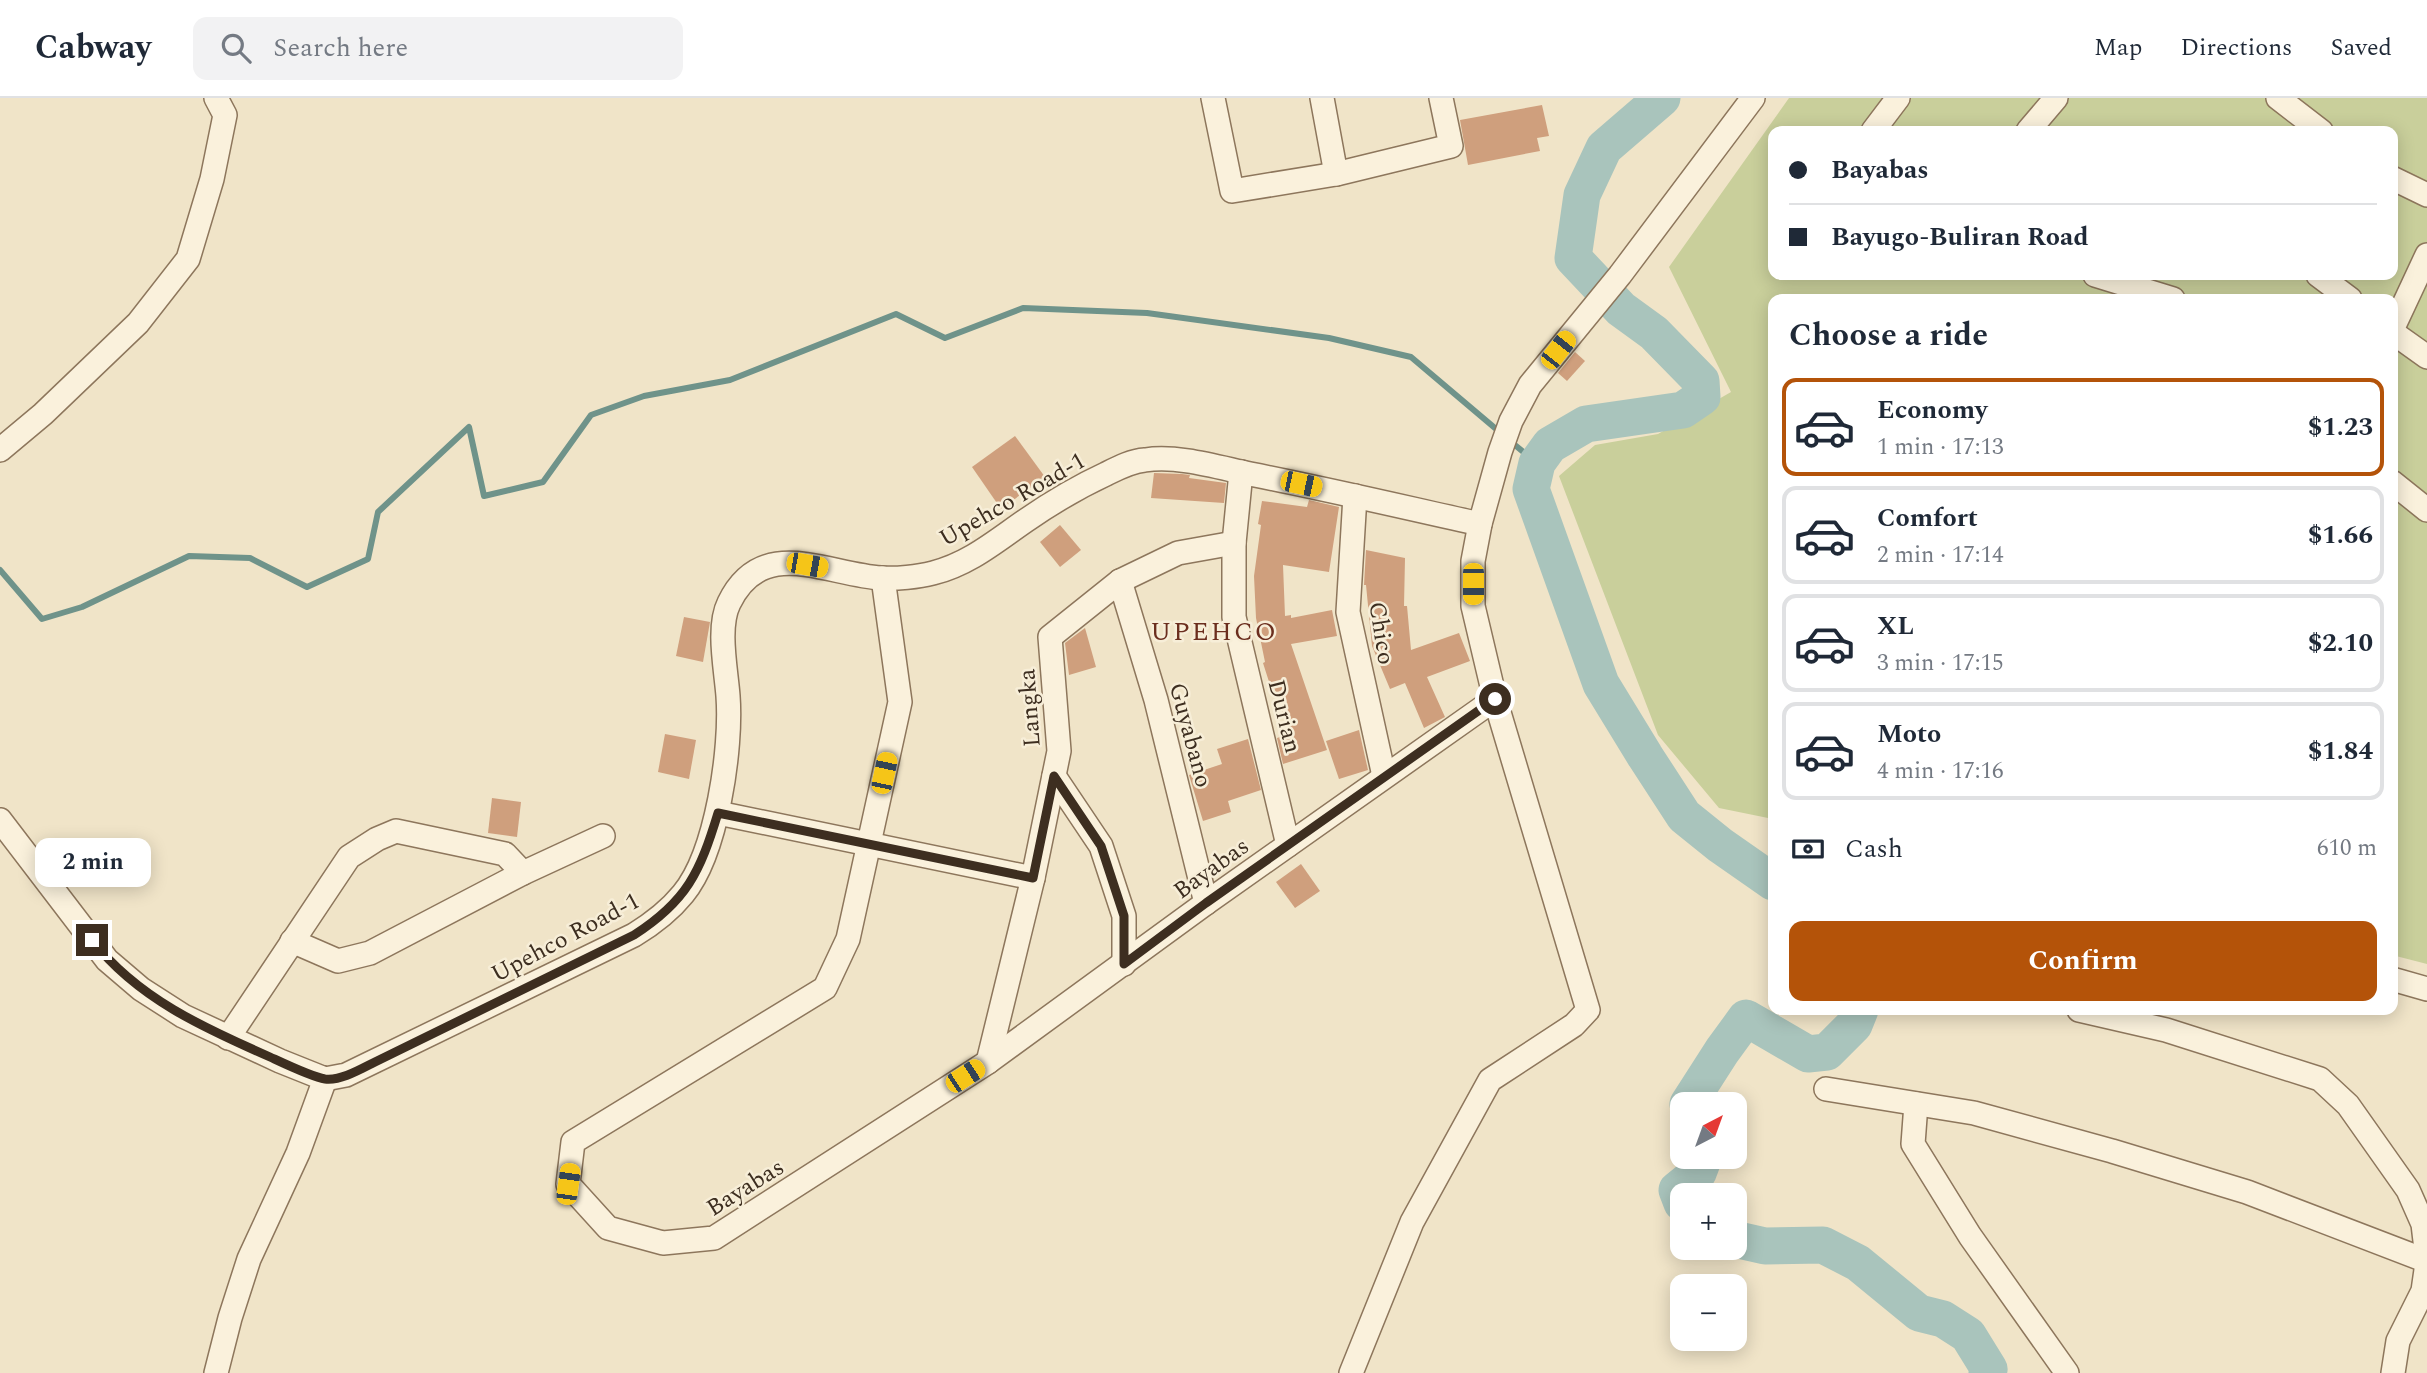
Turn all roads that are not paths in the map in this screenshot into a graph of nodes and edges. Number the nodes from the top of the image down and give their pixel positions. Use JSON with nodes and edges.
{"nodes":[{"id":1,"x":216,"y":98,"type":"edge"},
{"id":2,"x":1213,"y":98,"type":"edge"},
{"id":3,"x":1322,"y":98,"type":"edge"},
{"id":4,"x":1441,"y":98,"type":"edge"},
{"id":5,"x":1753,"y":98,"type":"edge"},
{"id":6,"x":2056,"y":98,"type":"edge"},
{"id":7,"x":2278,"y":98,"type":"edge"},
{"id":8,"x":1891,"y":101,"type":"edge"},
{"id":9,"x":1876,"y":126,"type":"edge"},
{"id":10,"x":2032,"y":126,"type":"edge"},
{"id":11,"x":2314,"y":126,"type":"edge"},
{"id":12,"x":1336,"y":174,"type":"junction"},
{"id":13,"x":2398,"y":181,"type":"edge"},
{"id":14,"x":2427,"y":195,"type":"edge"},
{"id":15,"x":2427,"y":255,"type":"edge"},
{"id":16,"x":2111,"y":280,"type":"edge"},
{"id":17,"x":2325,"y":280,"type":"edge"},
{"id":18,"x":2157,"y":294,"type":"edge"},
{"id":19,"x":2343,"y":294,"type":"edge"},
{"id":20,"x":2398,"y":318,"type":"edge"},
{"id":21,"x":2398,"y":335,"type":"edge"},
{"id":22,"x":2427,"y":357,"type":"edge"},
{"id":23,"x":0,"y":450,"type":"edge"},
{"id":24,"x":1241,"y":472,"type":"junction"},
{"id":25,"x":2398,"y":487,"type":"edge"},
{"id":26,"x":1355,"y":496,"type":"junction"},
{"id":27,"x":2427,"y":510,"type":"edge"},
{"id":28,"x":1479,"y":524,"type":"junction"},
{"id":29,"x":1234,"y":542,"type":"junction"},
{"id":30,"x":883,"y":578,"type":"junction"},
{"id":31,"x":1120,"y":581,"type":"junction"},
{"id":32,"x":1495,"y":699,"type":"junction"},
{"id":33,"x":1054,"y":776,"type":"junction"},
{"id":34,"x":1384,"y":776,"type":"junction"},
{"id":35,"x":718,"y":813,"type":"junction"},
{"id":36,"x":0,"y":820,"type":"edge"},
{"id":37,"x":603,"y":836,"type":"dead end"},
{"id":38,"x":869,"y":844,"type":"junction"},
{"id":39,"x":1288,"y":845,"type":"junction"},
{"id":40,"x":523,"y":873,"type":"junction"},
{"id":41,"x":1033,"y":878,"type":"junction"},
{"id":42,"x":1206,"y":903,"type":"junction"},
{"id":43,"x":292,"y":942,"type":"junction"},
{"id":44,"x":1124,"y":964,"type":"junction"},
{"id":45,"x":2398,"y":981,"type":"edge"},
{"id":46,"x":2427,"y":989,"type":"edge"},
{"id":47,"x":2101,"y":1015,"type":"edge"},
{"id":48,"x":228,"y":1038,"type":"junction"},
{"id":49,"x":988,"y":1062,"type":"junction"},
{"id":50,"x":325,"y":1079,"type":"junction"},
{"id":51,"x":1826,"y":1089,"type":"dead end"},
{"id":52,"x":1916,"y":1104,"type":"junction"},
{"id":53,"x":2427,"y":1260,"type":"edge"},
{"id":54,"x":216,"y":1373,"type":"edge"},
{"id":55,"x":1351,"y":1373,"type":"edge"},
{"id":56,"x":2067,"y":1373,"type":"edge"},
{"id":57,"x":2393,"y":1373,"type":"edge"}],
"edges":[{"from":1,"to":23,"type":"street"},
{"from":2,"to":12,"type":"street"},
{"from":3,"to":12,"type":"street"},
{"from":4,"to":12,"type":"street"},
{"from":5,"to":28,"type":"street"},
{"from":6,"to":10,"type":"street"},
{"from":7,"to":11,"type":"street"},
{"from":8,"to":9,"type":"street"},
{"from":13,"to":14,"type":"street"},
{"from":15,"to":20,"type":"street"},
{"from":16,"to":18,"type":"street"},
{"from":17,"to":19,"type":"street"},
{"from":21,"to":22,"type":"street"},
{"from":24,"to":26,"type":"street","name":"Upehco Road-1"},
{"from":24,"to":29,"type":"street","name":"Durian"},
{"from":24,"to":30,"type":"street","name":"Upehco Road-1"},
{"from":25,"to":27,"type":"street"},
{"from":26,"to":28,"type":"street","name":"Upehco Road-1"},
{"from":26,"to":34,"type":"street","name":"Chico"},
{"from":28,"to":32,"type":"street"},
{"from":29,"to":31,"type":"street","name":"Langka"},
{"from":29,"to":39,"type":"street","name":"Durian"},
{"from":30,"to":35,"type":"street","name":"Upehco Road-1"},
{"from":30,"to":38,"type":"street","name":"Bayabas"},
{"from":31,"to":33,"type":"street","name":"Langka"},
{"from":31,"to":42,"type":"street","name":"Guyabano"},
{"from":32,"to":34,"type":"street","name":"Bayabas"},
{"from":32,"to":55,"type":"street"},
{"from":33,"to":41,"type":"street","name":"Langka"},
{"from":33,"to":44,"type":"street"},
{"from":34,"to":39,"type":"street","name":"Bayabas"},
{"from":35,"to":38,"type":"street"},
{"from":35,"to":50,"type":"street","name":"Upehco Road-1"},
{"from":36,"to":48,"type":"street"},
{"from":37,"to":40,"type":"street"},
{"from":38,"to":41,"type":"street"},
{"from":38,"to":49,"type":"street","name":"Bayabas"},
{"from":39,"to":42,"type":"street","name":"Bayabas"},
{"from":40,"to":43,"type":"street"},
{"from":40,"to":43,"type":"street"},
{"from":41,"to":49,"type":"street","name":"Langka"},
{"from":42,"to":44,"type":"street","name":"Bayabas"},
{"from":43,"to":48,"type":"street"},
{"from":44,"to":49,"type":"street","name":"Bayabas"},
{"from":45,"to":46,"type":"street"},
{"from":47,"to":53,"type":"street"},
{"from":48,"to":50,"type":"street"},
{"from":50,"to":54,"type":"street"},
{"from":51,"to":52,"type":"street"},
{"from":52,"to":53,"type":"street"},
{"from":52,"to":56,"type":"street"},
{"from":53,"to":57,"type":"street"}]}
